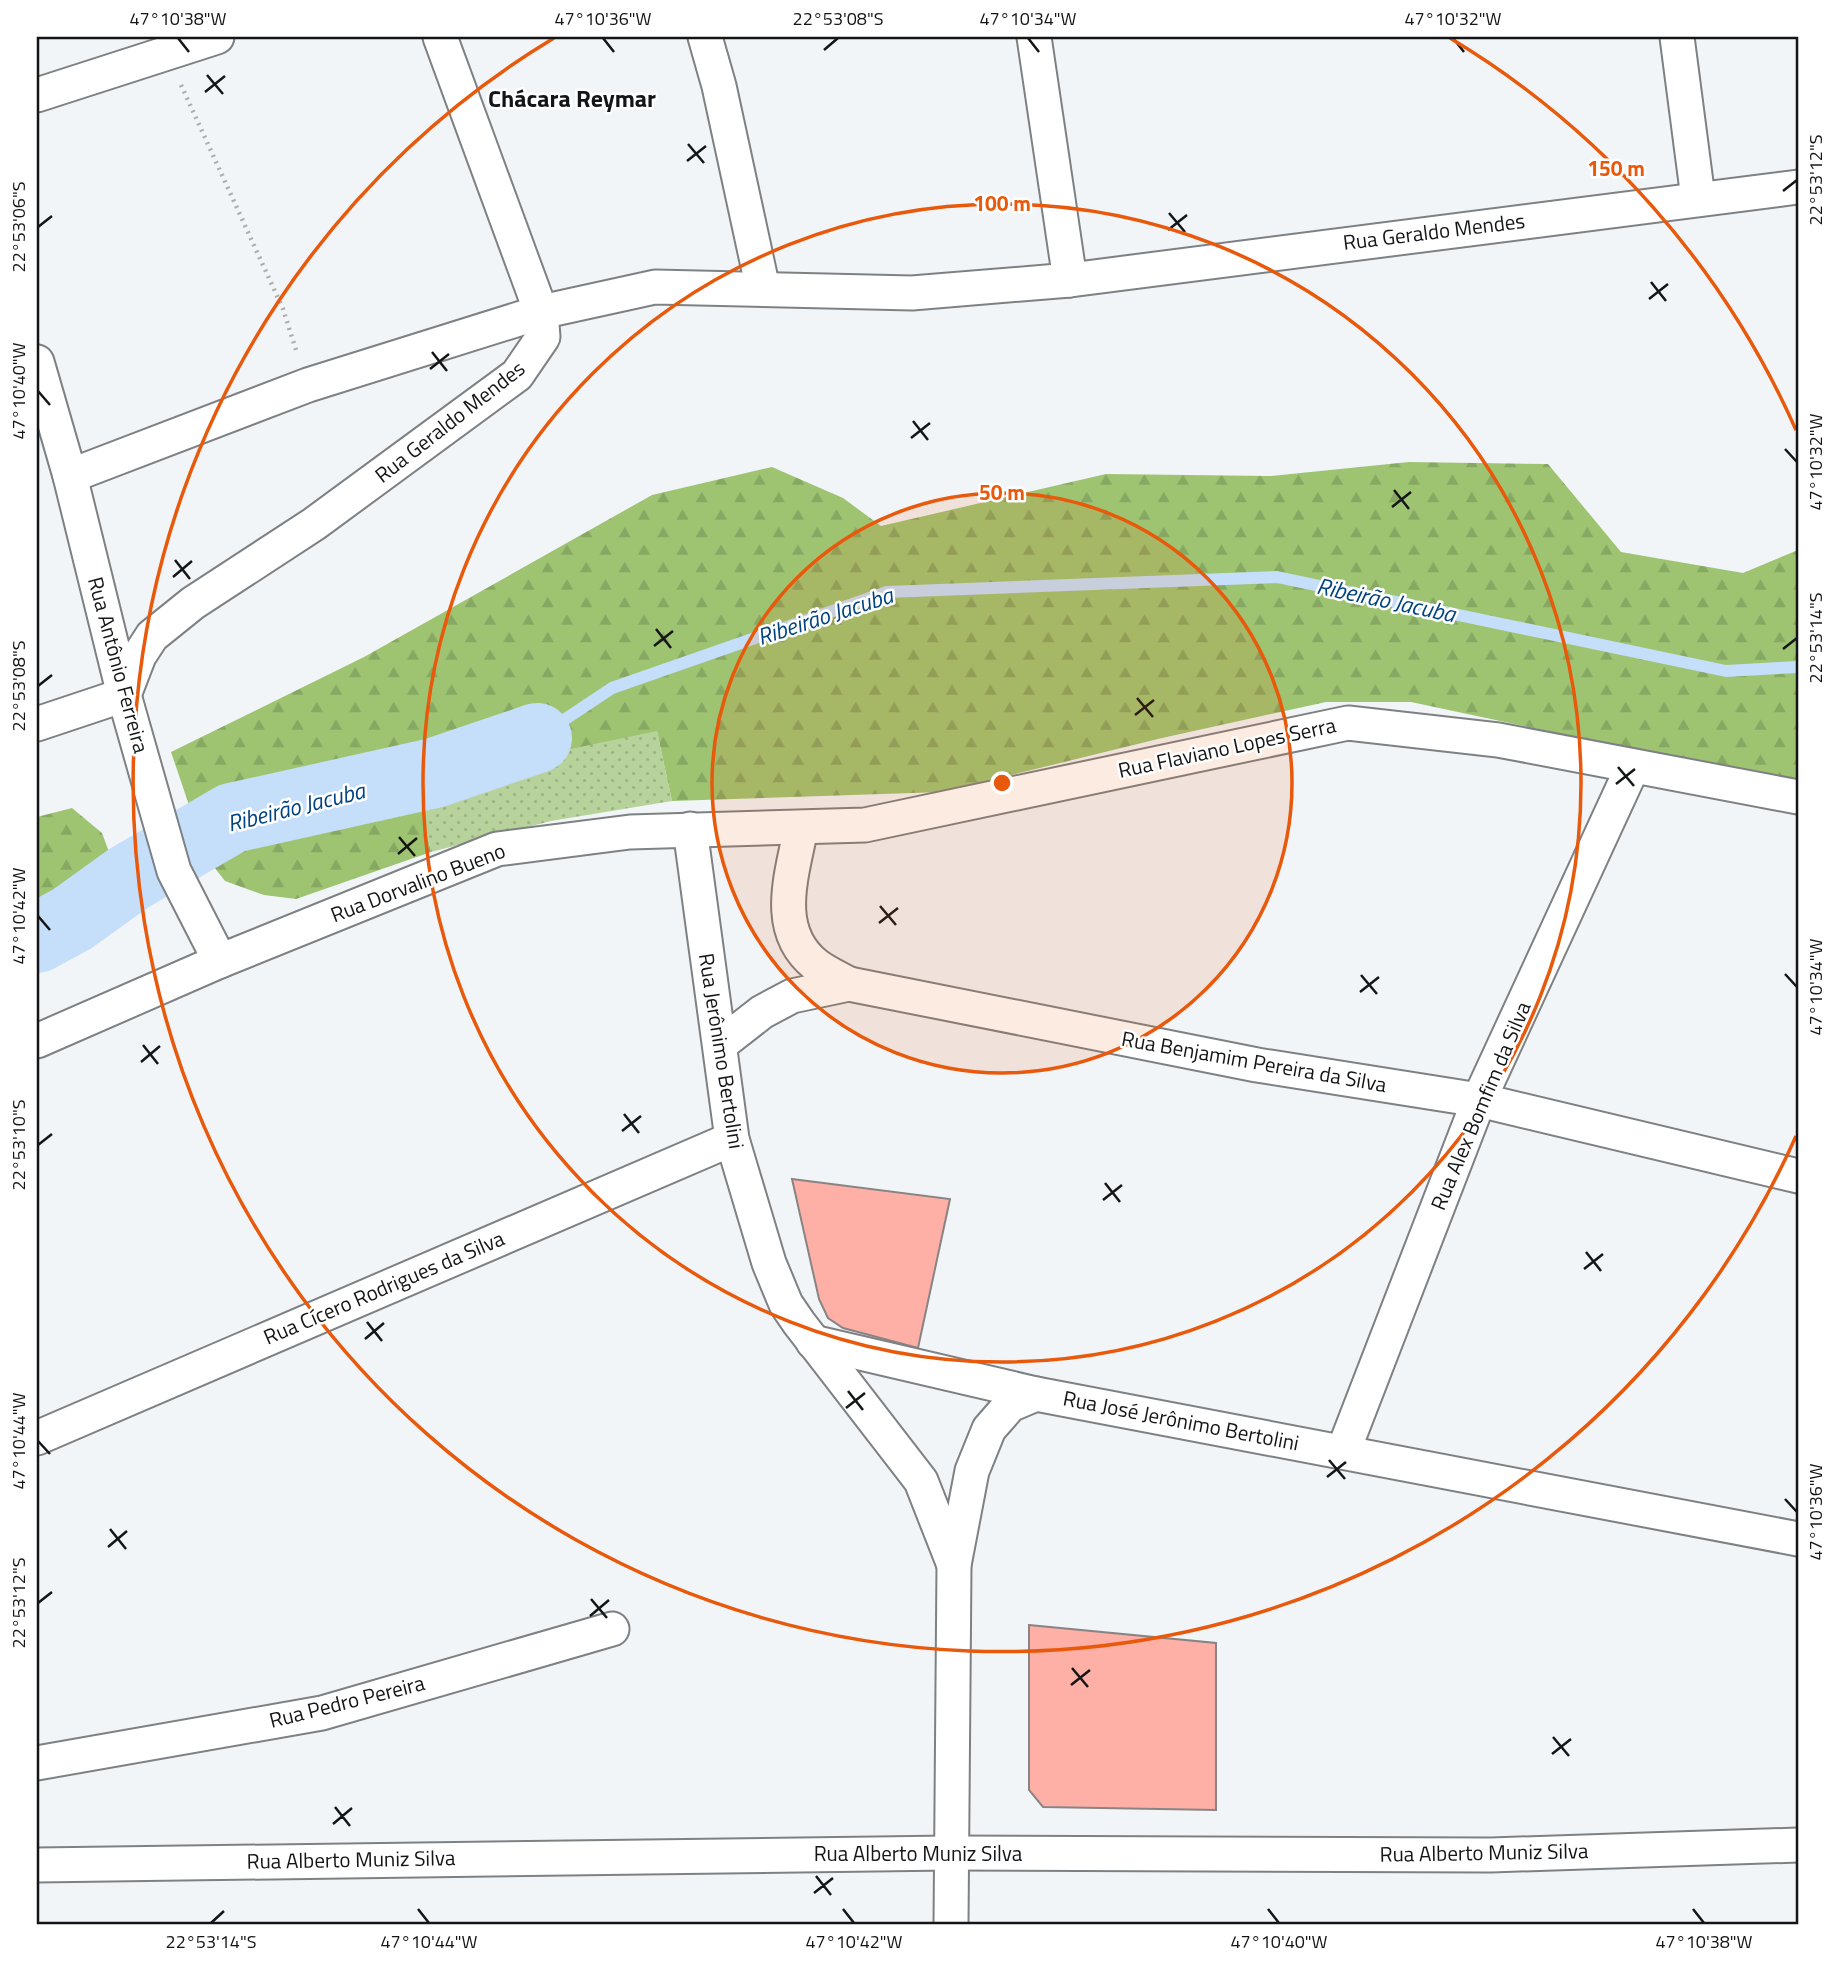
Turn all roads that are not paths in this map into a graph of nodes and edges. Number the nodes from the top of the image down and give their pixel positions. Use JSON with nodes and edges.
{"nodes":[{"id":1,"x":217,"y":37,"type":"edge"},
{"id":2,"x":440,"y":37,"type":"edge"},
{"id":3,"x":705,"y":37,"type":"edge"},
{"id":4,"x":1034,"y":37,"type":"edge"},
{"id":5,"x":1677,"y":37,"type":"edge"},
{"id":6,"x":37,"y":95,"type":"edge"},
{"id":7,"x":1798,"y":187,"type":"edge"},
{"id":8,"x":1698,"y":198,"type":"junction"},
{"id":9,"x":1070,"y":280,"type":"junction"},
{"id":10,"x":763,"y":289,"type":"junction"},
{"id":11,"x":541,"y":312,"type":"junction"},
{"id":12,"x":37,"y":362,"type":"edge"},
{"id":13,"x":70,"y":476,"type":"junction"},
{"id":14,"x":124,"y":695,"type":"junction"},
{"id":15,"x":37,"y":724,"type":"edge"},
{"id":16,"x":1633,"y":766,"type":"junction"},
{"id":17,"x":1798,"y":797,"type":"edge"},
{"id":18,"x":865,"y":825,"type":"joint"},
{"id":19,"x":801,"y":828,"type":"junction"},
{"id":20,"x":690,"y":829,"type":"junction"},
{"id":21,"x":220,"y":961,"type":"junction"},
{"id":22,"x":849,"y":984,"type":"junction"},
{"id":23,"x":37,"y":1041,"type":"edge"},
{"id":24,"x":721,"y":1044,"type":"junction"},
{"id":25,"x":1479,"y":1100,"type":"junction"},
{"id":26,"x":732,"y":1139,"type":"junction"},
{"id":27,"x":1798,"y":1176,"type":"edge"},
{"id":28,"x":813,"y":1342,"type":"junction"},
{"id":29,"x":1036,"y":1394,"type":"junction"},
{"id":30,"x":37,"y":1438,"type":"edge"},
{"id":31,"x":1343,"y":1452,"type":"junction"},
{"id":32,"x":1798,"y":1539,"type":"edge"},
{"id":33,"x":954,"y":1565,"type":"junction"},
{"id":34,"x":612,"y":1629,"type":"dead end"},
{"id":35,"x":37,"y":1763,"type":"edge"},
{"id":36,"x":1798,"y":1845,"type":"edge"},
{"id":37,"x":950,"y":1853,"type":"junction"},
{"id":38,"x":37,"y":1865,"type":"edge"},
{"id":39,"x":951,"y":1924,"type":"edge"}],
"edges":[{"from":1,"to":6,"type":"street"},
{"from":2,"to":11,"type":"street"},
{"from":3,"to":10,"type":"street"},
{"from":4,"to":9,"type":"street"},
{"from":5,"to":8,"type":"street"},
{"from":7,"to":8,"type":"street","name":"Rua Geraldo Mendes"},
{"from":8,"to":9,"type":"street","name":"Rua Geraldo Mendes"},
{"from":9,"to":10,"type":"street","name":"Rua Geraldo Mendes"},
{"from":10,"to":11,"type":"street","name":"Rua Geraldo Mendes"},
{"from":11,"to":13,"type":"street"},
{"from":11,"to":14,"type":"street","name":"Rua Geraldo Mendes"},
{"from":12,"to":13,"type":"street","name":"Rua Antônio Ferreira"},
{"from":13,"to":14,"type":"street","name":"Rua Antônio Ferreira"},
{"from":14,"to":15,"type":"street"},
{"from":14,"to":21,"type":"street","name":"Rua Antônio Ferreira"},
{"from":16,"to":17,"type":"street","name":"Rua Flaviano Lopes Serra"},
{"from":16,"to":18,"type":"street","name":"Rua Flaviano Lopes Serra"},
{"from":16,"to":25,"type":"street","name":"Rua Alex Bomfim da Silva"},
{"from":18,"to":19,"type":"street","name":"Rua Dorvalino Bueno"},
{"from":19,"to":20,"type":"street","name":"Rua Dorvalino Bueno"},
{"from":19,"to":22,"type":"street"},
{"from":20,"to":21,"type":"street","name":"Rua Dorvalino Bueno"},
{"from":20,"to":24,"type":"street","name":"Rua Jerônimo Bertolini"},
{"from":21,"to":23,"type":"street","name":"Rua Dorvalino Bueno"},
{"from":22,"to":24,"type":"street","name":"Rua Benjamim Pereira da Silva"},
{"from":22,"to":25,"type":"street","name":"Rua Benjamim Pereira da Silva"},
{"from":24,"to":26,"type":"street","name":"Rua Jerônimo Bertolini"},
{"from":25,"to":27,"type":"street","name":"Rua Benjamim Pereira da Silva"},
{"from":25,"to":31,"type":"street","name":"Rua Alex Bomfim da Silva"},
{"from":26,"to":28,"type":"street","name":"Rua Jerônimo Bertolini"},
{"from":26,"to":30,"type":"street","name":"Rua Cícero Rodrigues da Silva"},
{"from":28,"to":29,"type":"street","name":"Rua José Jerônimo Bertolini"},
{"from":28,"to":33,"type":"street","name":"Rua Jerônimo Bertolini"},
{"from":29,"to":31,"type":"street","name":"Rua José Jerônimo Bertolini"},
{"from":29,"to":33,"type":"street"},
{"from":31,"to":32,"type":"street","name":"Rua José Jerônimo Bertolini"},
{"from":33,"to":37,"type":"street"},
{"from":34,"to":35,"type":"street","name":"Rua Pedro Pereira"},
{"from":36,"to":37,"type":"street","name":"Rua Alberto Muniz Silva"},
{"from":37,"to":38,"type":"street","name":"Rua Alberto Muniz Silva"},
{"from":37,"to":39,"type":"street"}]}
